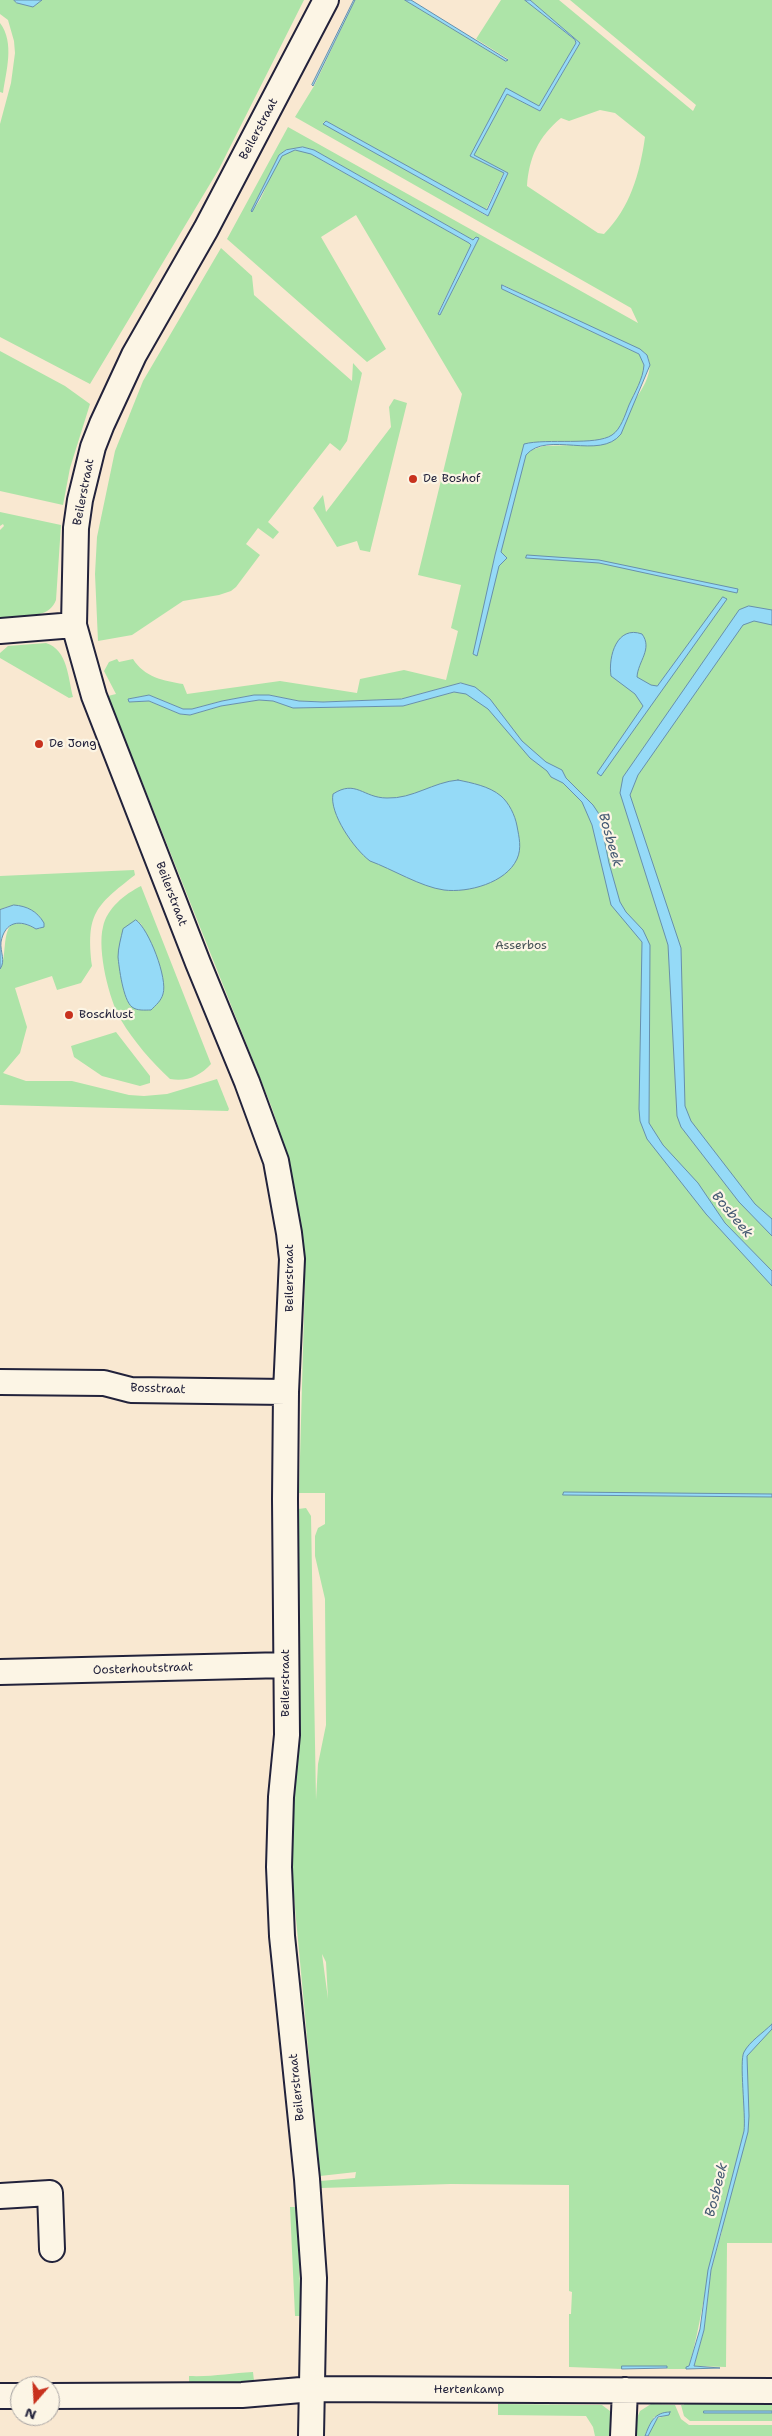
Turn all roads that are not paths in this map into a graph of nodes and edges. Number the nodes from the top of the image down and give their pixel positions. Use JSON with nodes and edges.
{"nodes":[{"id":1,"x":326,"y":0,"type":"edge"},
{"id":2,"x":74,"y":625,"type":"junction"},
{"id":3,"x":0,"y":631,"type":"edge"},
{"id":4,"x":0,"y":1382,"type":"edge"},
{"id":5,"x":286,"y":1392,"type":"junction"},
{"id":6,"x":286,"y":1665,"type":"junction"},
{"id":7,"x":0,"y":1672,"type":"edge"},
{"id":8,"x":0,"y":2196,"type":"edge"},
{"id":9,"x":52,"y":2248,"type":"dead end"},
{"id":10,"x":312,"y":2389,"type":"junction"},
{"id":11,"x":625,"y":2390,"type":"junction"},
{"id":12,"x":772,"y":2391,"type":"edge"},
{"id":13,"x":60,"y":2396,"type":"edge"},
{"id":14,"x":310,"y":2436,"type":"edge"},
{"id":15,"x":623,"y":2436,"type":"edge"}],
"edges":[{"from":1,"to":2,"type":"street","name":"Beilerstraat"},
{"from":2,"to":3,"type":"street"},
{"from":2,"to":5,"type":"street","name":"Beilerstraat"},
{"from":4,"to":5,"type":"street","name":"Bosstraat"},
{"from":5,"to":6,"type":"street","name":"Beilerstraat"},
{"from":6,"to":7,"type":"street","name":"Oosterhoutstraat"},
{"from":6,"to":10,"type":"street","name":"Beilerstraat"},
{"from":8,"to":9,"type":"street"},
{"from":10,"to":11,"type":"street","name":"Hertenkamp"},
{"from":10,"to":13,"type":"street"},
{"from":10,"to":14,"type":"street","name":"Beilerstraat"},
{"from":11,"to":12,"type":"street","name":"Hertenkamp"},
{"from":11,"to":15,"type":"street"}]}
